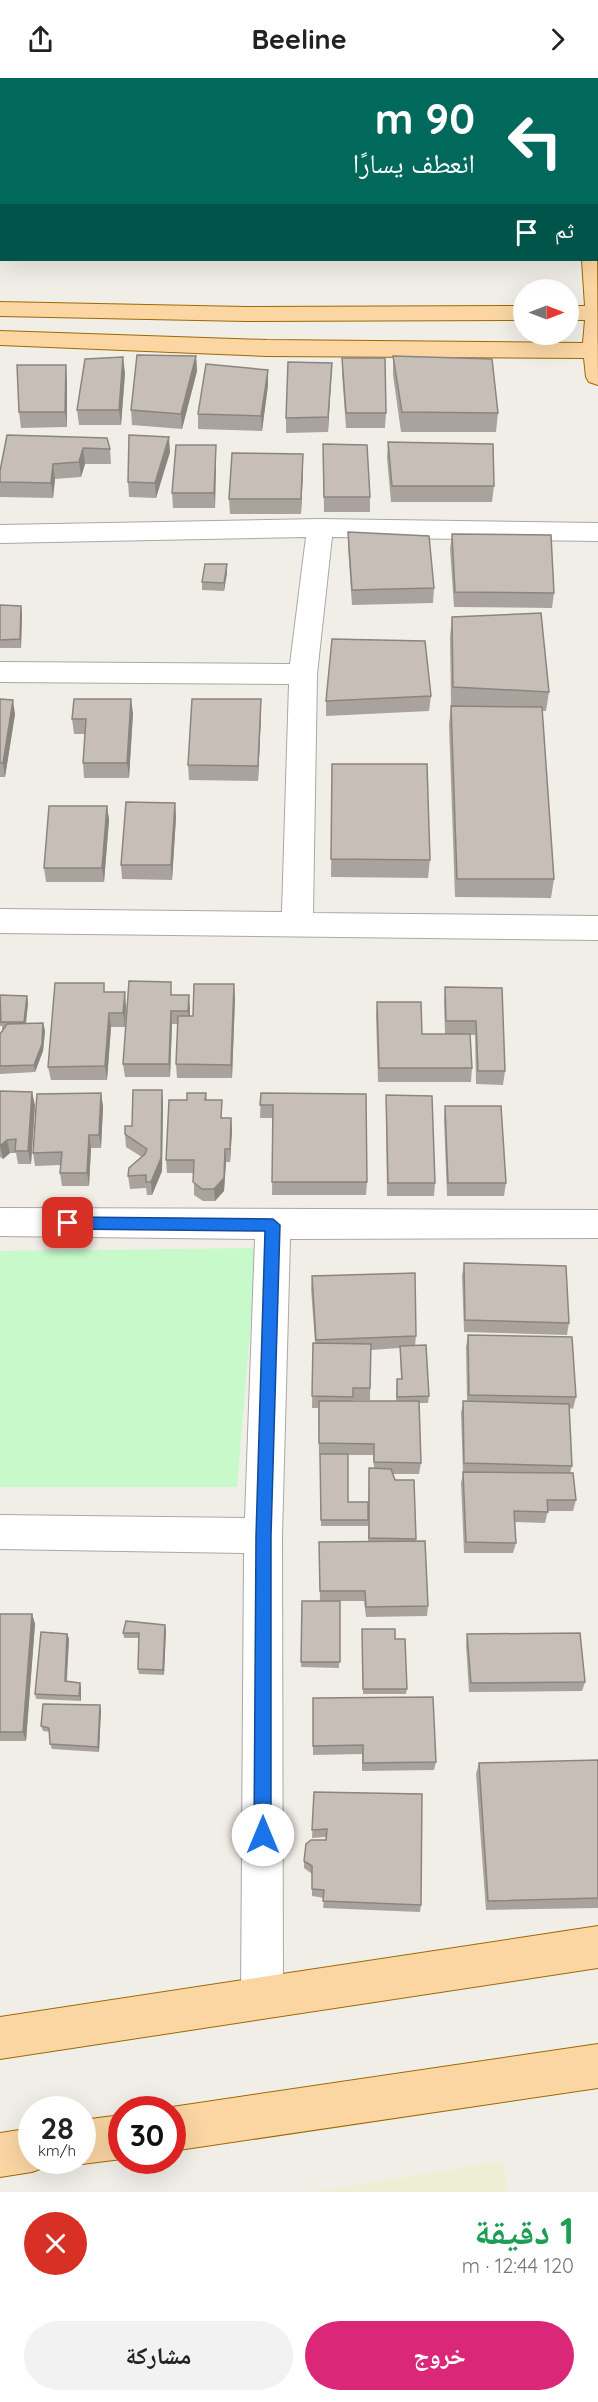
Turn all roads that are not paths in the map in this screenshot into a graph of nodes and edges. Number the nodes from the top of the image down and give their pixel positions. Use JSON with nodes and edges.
{"nodes":[{"id":1,"x":594,"y":261,"type":"edge"},
{"id":2,"x":0,"y":309,"type":"edge"},
{"id":3,"x":513,"y":313,"type":"edge"},
{"id":4,"x":579,"y":313,"type":"edge"},
{"id":5,"x":598,"y":313,"type":"edge"},
{"id":6,"x":0,"y":338,"type":"edge"},
{"id":7,"x":597,"y":351,"type":"edge"},
{"id":8,"x":598,"y":377,"type":"edge"},
{"id":9,"x":320,"y":528,"type":"junction"},
{"id":10,"x":598,"y":532,"type":"edge"},
{"id":11,"x":0,"y":534,"type":"edge"},
{"id":12,"x":0,"y":672,"type":"edge"},
{"id":13,"x":303,"y":674,"type":"junction"},
{"id":14,"x":0,"y":921,"type":"edge"},
{"id":15,"x":297,"y":924,"type":"junction"},
{"id":16,"x":598,"y":928,"type":"edge"},
{"id":17,"x":0,"y":1222,"type":"edge"},
{"id":18,"x":598,"y":1224,"type":"edge"},
{"id":19,"x":273,"y":1225,"type":"junction"},
{"id":20,"x":0,"y":1532,"type":"edge"},
{"id":21,"x":263,"y":1536,"type":"junction"},
{"id":22,"x":598,"y":1947,"type":"edge"},
{"id":23,"x":262,"y":1997,"type":"junction"},
{"id":24,"x":0,"y":2038,"type":"edge"},
{"id":25,"x":598,"y":2066,"type":"edge"},
{"id":26,"x":186,"y":2127,"type":"edge"},
{"id":27,"x":18,"y":2152,"type":"edge"},
{"id":28,"x":0,"y":2155,"type":"edge"}],
"edges":[{"from":1,"to":5,"type":"main road"},
{"from":2,"to":3,"type":"main road"},
{"from":4,"to":5,"type":"main road"},
{"from":5,"to":7,"type":"main road"},
{"from":6,"to":7,"type":"main road"},
{"from":7,"to":8,"type":"main road"},
{"from":9,"to":10,"type":"street"},
{"from":9,"to":11,"type":"street"},
{"from":9,"to":13,"type":"street"},
{"from":12,"to":13,"type":"street"},
{"from":13,"to":15,"type":"street"},
{"from":14,"to":15,"type":"street"},
{"from":15,"to":16,"type":"street"},
{"from":17,"to":19,"type":"street"},
{"from":18,"to":19,"type":"street"},
{"from":19,"to":21,"type":"street"},
{"from":20,"to":21,"type":"street"},
{"from":21,"to":23,"type":"street"},
{"from":22,"to":23,"type":"main road"},
{"from":23,"to":24,"type":"main road"},
{"from":25,"to":26,"type":"main road"},
{"from":27,"to":28,"type":"main road"}]}
